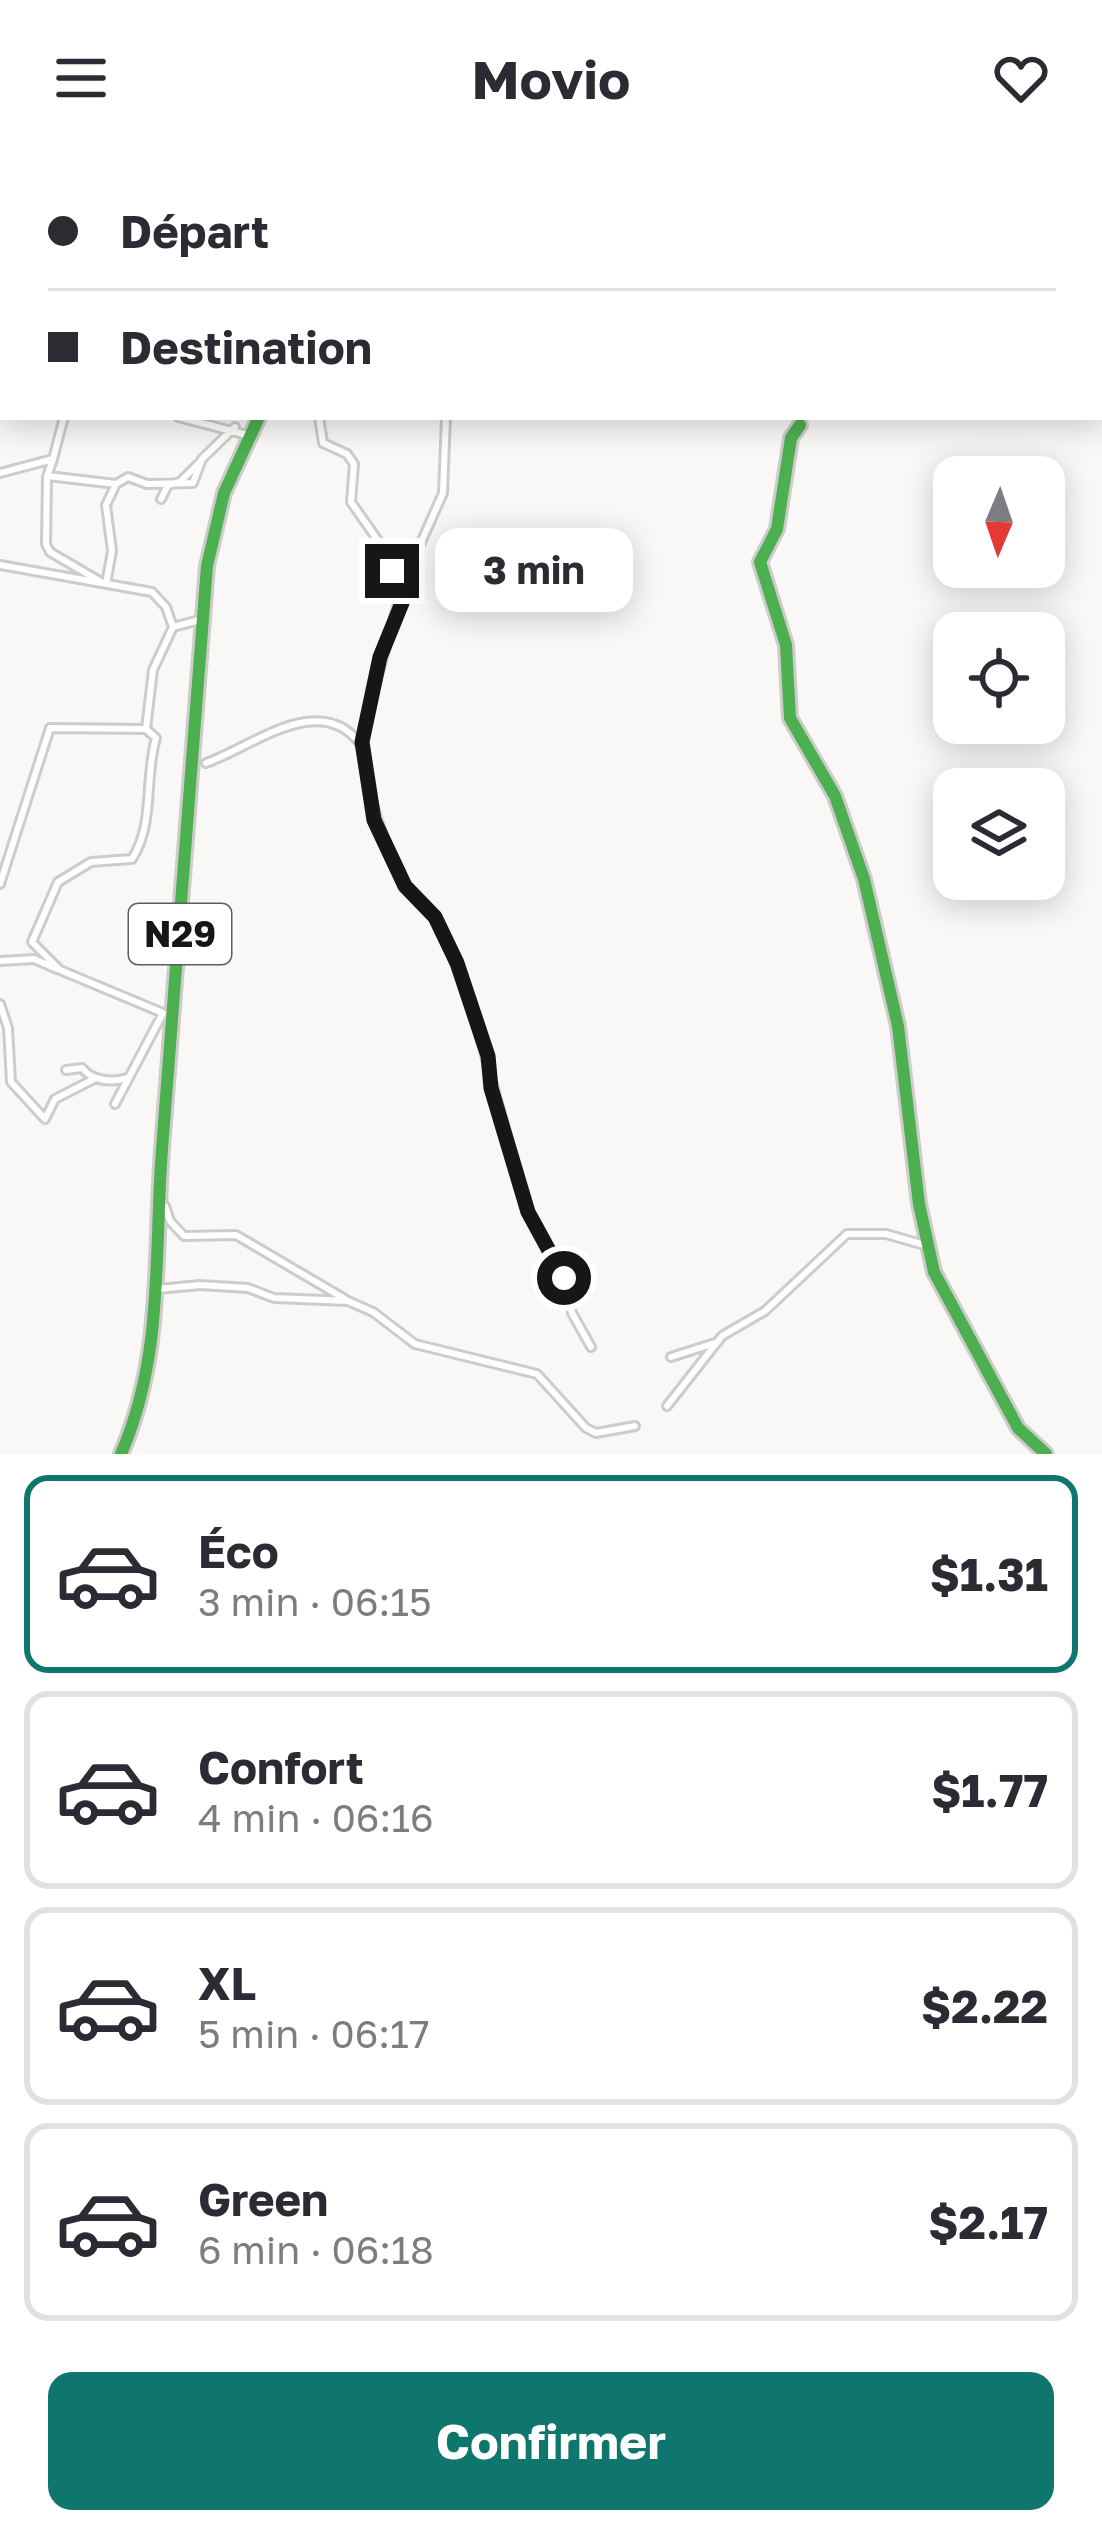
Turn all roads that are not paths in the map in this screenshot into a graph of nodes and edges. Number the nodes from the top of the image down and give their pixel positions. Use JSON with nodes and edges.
{"nodes":[{"id":1,"x":63,"y":420,"type":"edge"},
{"id":2,"x":194,"y":420,"type":"edge"},
{"id":3,"x":259,"y":420,"type":"edge"},
{"id":4,"x":319,"y":420,"type":"edge"},
{"id":5,"x":446,"y":420,"type":"edge"},
{"id":6,"x":800,"y":425,"type":"dead end"},
{"id":7,"x":235,"y":428,"type":"junction"},
{"id":8,"x":251,"y":436,"type":"junction"},
{"id":9,"x":53,"y":459,"type":"junction"},
{"id":10,"x":0,"y":473,"type":"edge"},
{"id":11,"x":48,"y":476,"type":"junction"},
{"id":12,"x":180,"y":482,"type":"junction"},
{"id":13,"x":116,"y":484,"type":"junction"},
{"id":14,"x":161,"y":499,"type":"dead end"},
{"id":15,"x":0,"y":565,"type":"edge"},
{"id":16,"x":106,"y":585,"type":"junction"},
{"id":17,"x":403,"y":592,"type":"junction"},
{"id":18,"x":203,"y":619,"type":"junction"},
{"id":19,"x":173,"y":627,"type":"junction"},
{"id":20,"x":146,"y":729,"type":"junction"},
{"id":21,"x":362,"y":748,"type":"junction"},
{"id":22,"x":206,"y":763,"type":"dead end"},
{"id":23,"x":0,"y":884,"type":"edge"},
{"id":24,"x":0,"y":961,"type":"edge"},
{"id":25,"x":61,"y":970,"type":"junction"},
{"id":26,"x":0,"y":1004,"type":"edge"},
{"id":27,"x":169,"y":1009,"type":"junction"},
{"id":28,"x":67,"y":1070,"type":"dead end"},
{"id":29,"x":134,"y":1071,"type":"junction"},
{"id":30,"x":96,"y":1078,"type":"junction"},
{"id":31,"x":115,"y":1104,"type":"dead end"},
{"id":32,"x":156,"y":1222,"type":"junction"},
{"id":33,"x":928,"y":1246,"type":"junction"},
{"id":34,"x":158,"y":1289,"type":"junction"},
{"id":35,"x":348,"y":1301,"type":"junction"},
{"id":36,"x":718,"y":1342,"type":"junction"},
{"id":37,"x":591,"y":1347,"type":"dead end"},
{"id":38,"x":671,"y":1358,"type":"dead end"},
{"id":39,"x":667,"y":1406,"type":"dead end"},
{"id":40,"x":635,"y":1426,"type":"dead end"},
{"id":41,"x":121,"y":1454,"type":"edge"},
{"id":42,"x":1046,"y":1454,"type":"edge"}],
"edges":[{"from":1,"to":9,"type":"street"},
{"from":2,"to":7,"type":"street"},
{"from":3,"to":8,"type":"street","number":"N29"},
{"from":4,"to":17,"type":"street"},
{"from":5,"to":17,"type":"street"},
{"from":6,"to":33,"type":"street"},
{"from":7,"to":8,"type":"street"},
{"from":7,"to":12,"type":"street"},
{"from":8,"to":18,"type":"street","number":"N29"},
{"from":9,"to":10,"type":"street"},
{"from":9,"to":11,"type":"street"},
{"from":11,"to":13,"type":"street"},
{"from":11,"to":16,"type":"street"},
{"from":12,"to":13,"type":"street"},
{"from":12,"to":14,"type":"street"},
{"from":13,"to":16,"type":"street"},
{"from":15,"to":16,"type":"street"},
{"from":16,"to":19,"type":"street"},
{"from":17,"to":21,"type":"street"},
{"from":18,"to":19,"type":"street"},
{"from":18,"to":27,"type":"street","number":"N29"},
{"from":19,"to":20,"type":"street"},
{"from":20,"to":23,"type":"street"},
{"from":20,"to":25,"type":"street"},
{"from":21,"to":22,"type":"street"},
{"from":21,"to":37,"type":"street"},
{"from":24,"to":25,"type":"street"},
{"from":25,"to":27,"type":"street"},
{"from":26,"to":30,"type":"street"},
{"from":27,"to":29,"type":"street"},
{"from":27,"to":32,"type":"street","number":"N29"},
{"from":28,"to":30,"type":"street"},
{"from":29,"to":30,"type":"street"},
{"from":29,"to":31,"type":"street"},
{"from":32,"to":34,"type":"street","number":"N29"},
{"from":32,"to":35,"type":"street"},
{"from":33,"to":36,"type":"street"},
{"from":33,"to":42,"type":"street"},
{"from":34,"to":35,"type":"street"},
{"from":34,"to":41,"type":"street","number":"N29"},
{"from":35,"to":40,"type":"street"},
{"from":36,"to":38,"type":"street"},
{"from":36,"to":39,"type":"street"}]}
